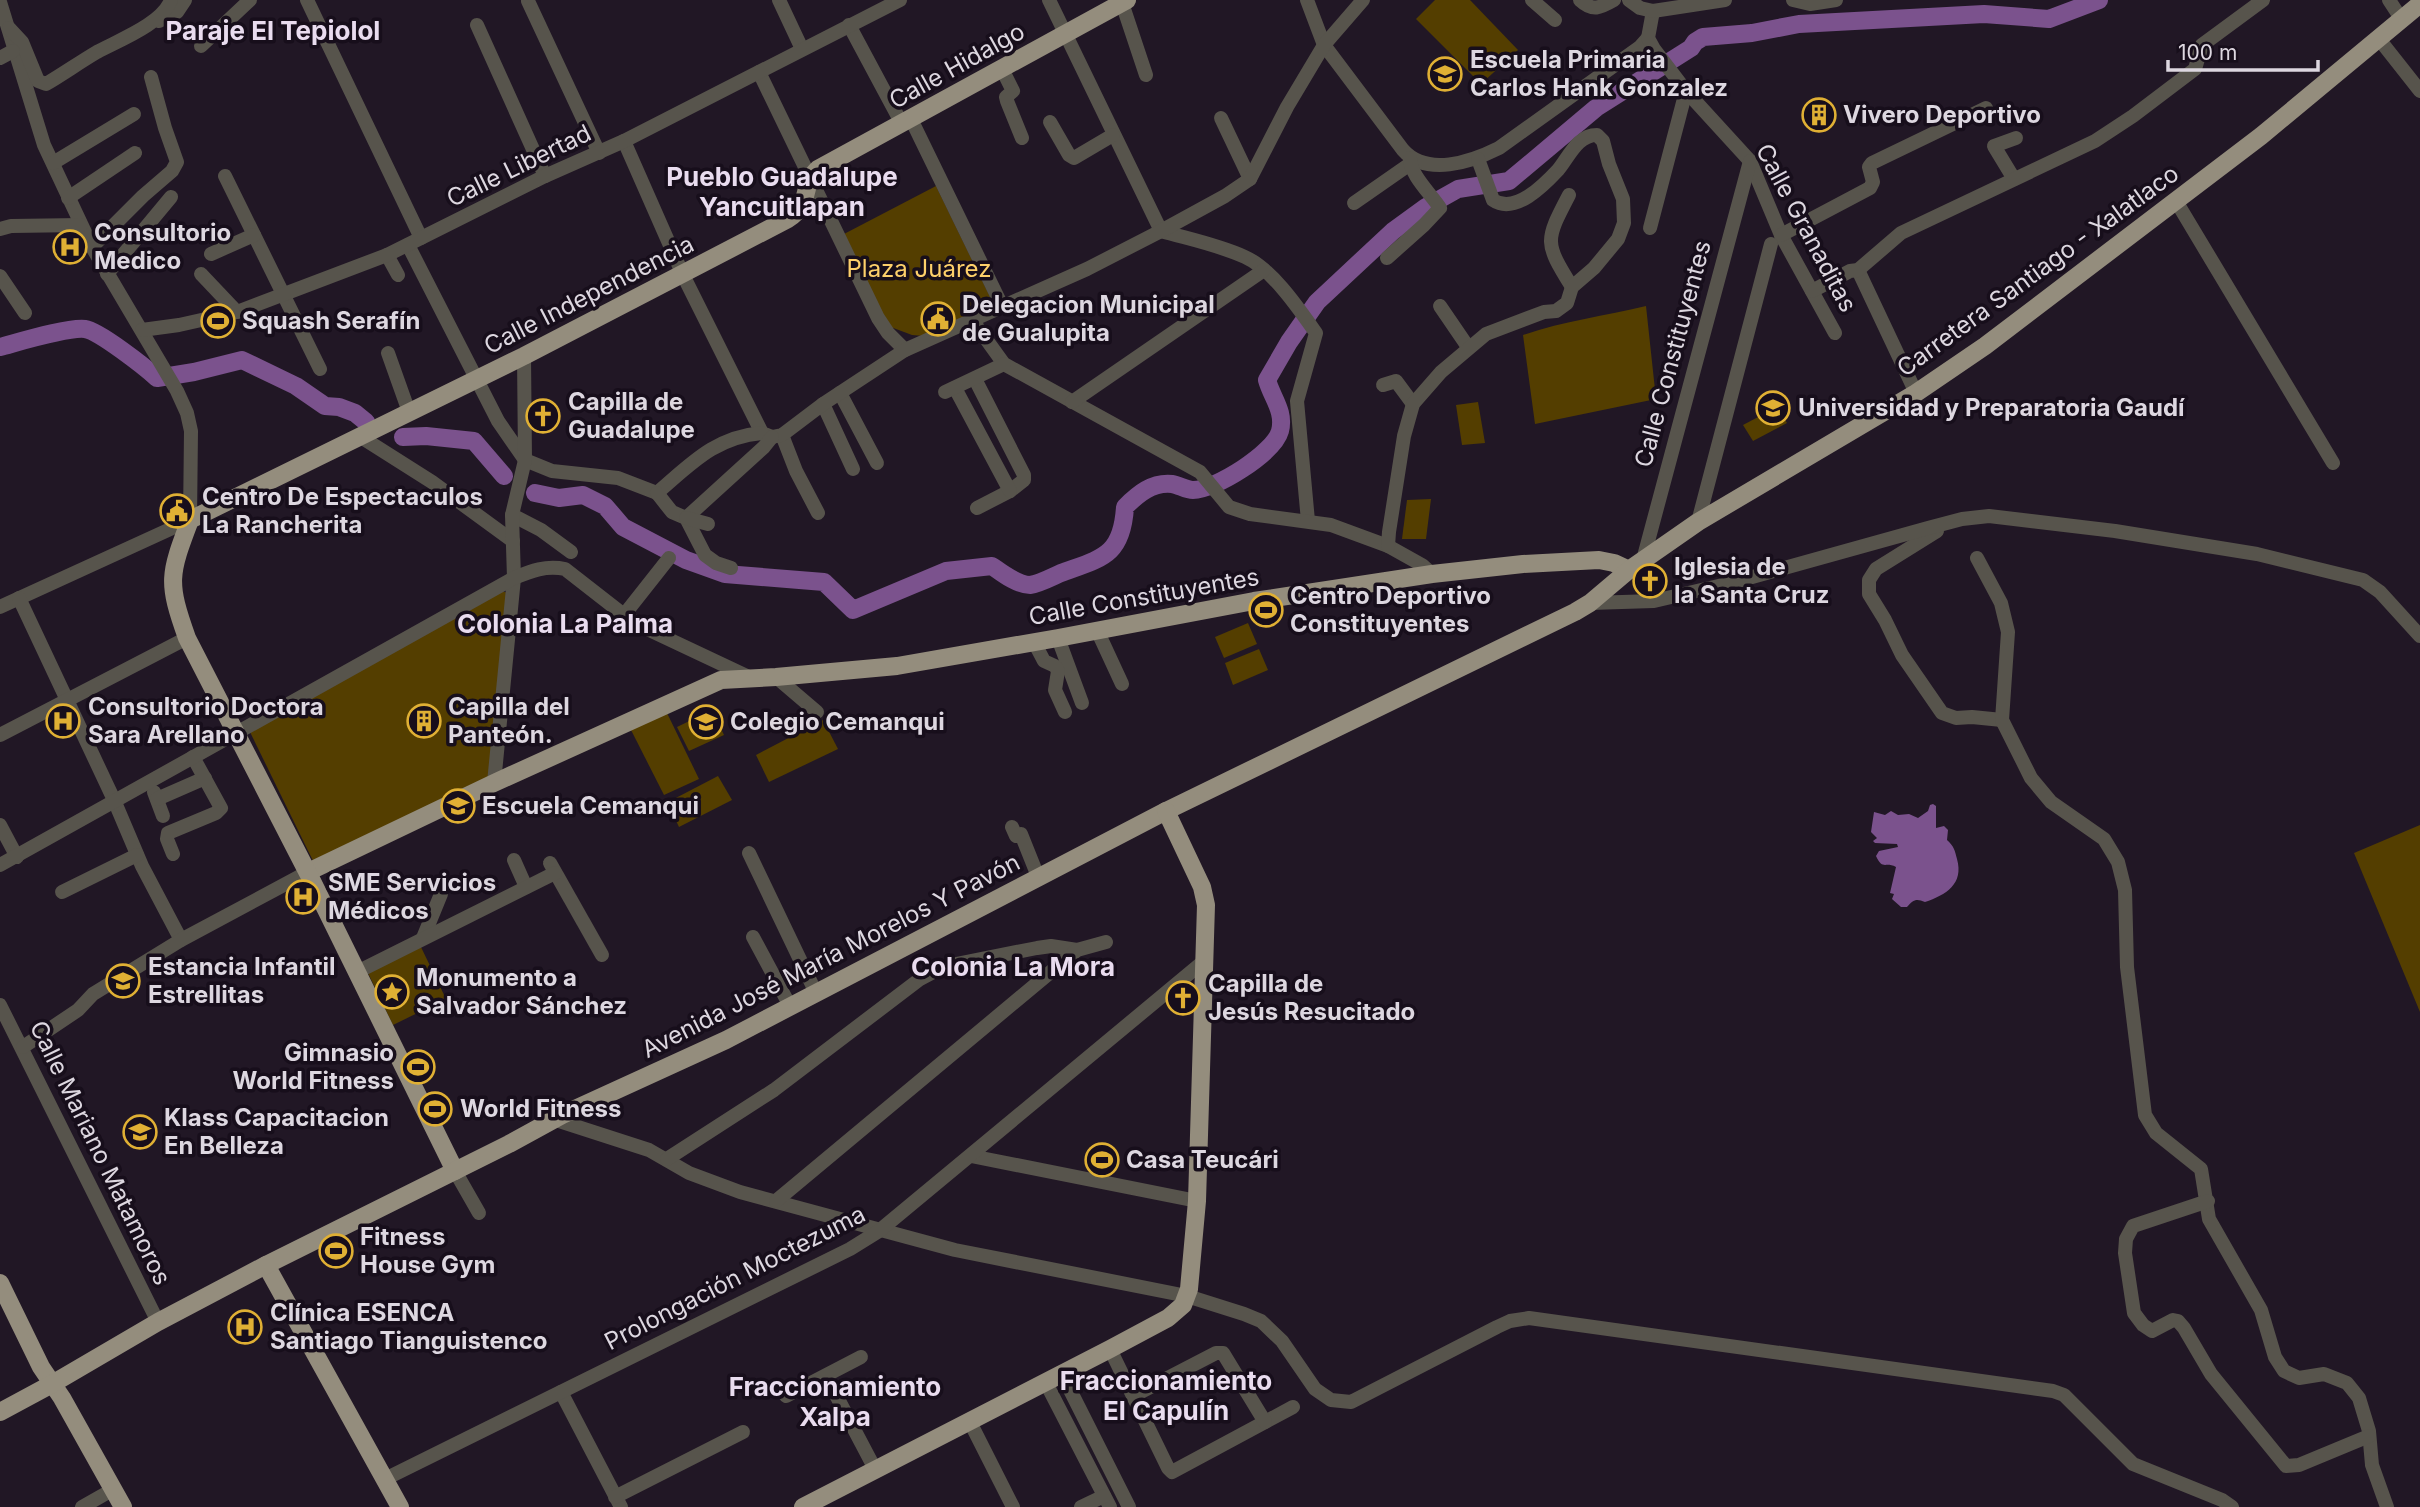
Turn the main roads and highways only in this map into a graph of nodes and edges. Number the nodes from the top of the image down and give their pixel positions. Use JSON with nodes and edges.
{"nodes":[{"id":1,"x":1125,"y":1,"type":"edge"},
{"id":2,"x":2420,"y":4,"type":"edge"},
{"id":3,"x":811,"y":176,"type":"joint"},
{"id":4,"x":1636,"y":565,"type":"junction"},
{"id":5,"x":1166,"y":811,"type":"junction"},
{"id":6,"x":308,"y":872,"type":"junction"},
{"id":7,"x":455,"y":1171,"type":"junction"},
{"id":8,"x":266,"y":1265,"type":"junction"},
{"id":9,"x":0,"y":1283,"type":"edge"},
{"id":10,"x":52,"y":1384,"type":"junction"},
{"id":11,"x":0,"y":1412,"type":"edge"},
{"id":12,"x":123,"y":1507,"type":"edge"},
{"id":13,"x":400,"y":1507,"type":"edge"},
{"id":14,"x":803,"y":1507,"type":"edge"}],
"edges":[{"from":1,"to":3,"type":"main road","name":"Calle Hidalgo"},
{"from":2,"to":4,"type":"main road","name":"Carretera Santiago - Xalatlaco"},
{"from":3,"to":6,"type":"main road","name":"Calle Independencia"},
{"from":4,"to":5,"type":"main road","name":"Avenida José María Morelos Y Pavón"},
{"from":4,"to":6,"type":"main road","name":"Calle Constituyentes"},
{"from":5,"to":7,"type":"main road","name":"Avenida José María Morelos Y Pavón"},
{"from":5,"to":14,"type":"main road"},
{"from":6,"to":7,"type":"main road"},
{"from":7,"to":8,"type":"main road","name":"Avenida José María Morelos Y Pavón"},
{"from":8,"to":10,"type":"main road","name":"Avenida José María Morelos Y Pavón"},
{"from":8,"to":13,"type":"main road"},
{"from":9,"to":10,"type":"main road"},
{"from":10,"to":11,"type":"main road","name":"Avenida José María Morelos Y Pavón"},
{"from":10,"to":12,"type":"main road"}]}
